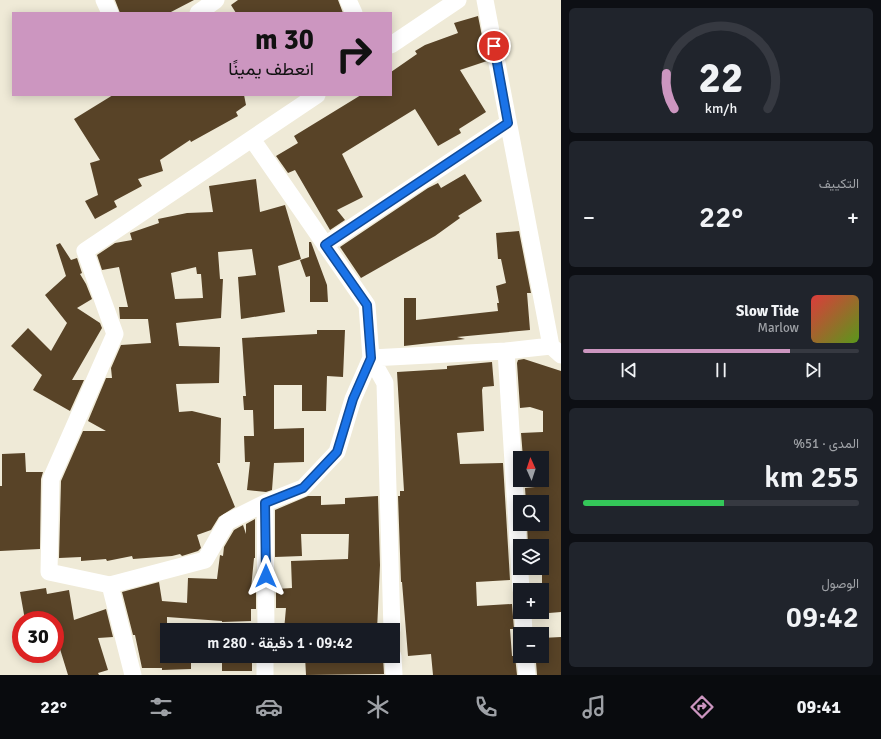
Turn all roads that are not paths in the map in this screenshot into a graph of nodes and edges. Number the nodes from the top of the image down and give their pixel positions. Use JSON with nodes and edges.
{"nodes":[{"id":1,"x":104,"y":0,"type":"edge"},
{"id":2,"x":216,"y":0,"type":"edge"},
{"id":3,"x":348,"y":0,"type":"edge"},
{"id":4,"x":458,"y":0,"type":"edge"},
{"id":5,"x":485,"y":0,"type":"edge"},
{"id":6,"x":110,"y":12,"type":"edge"},
{"id":7,"x":199,"y":12,"type":"edge"},
{"id":8,"x":354,"y":12,"type":"edge"},
{"id":9,"x":392,"y":44,"type":"edge"},
{"id":10,"x":316,"y":96,"type":"edge"},
{"id":11,"x":508,"y":123,"type":"junction"},
{"id":12,"x":252,"y":139,"type":"junction"},
{"id":13,"x":325,"y":245,"type":"junction"},
{"id":14,"x":506,"y":350,"type":"junction"},
{"id":15,"x":556,"y":350,"type":"edge"},
{"id":16,"x":371,"y":358,"type":"junction"},
{"id":17,"x":265,"y":503,"type":"junction"},
{"id":18,"x":521,"y":583,"type":"edge"},
{"id":19,"x":110,"y":585,"type":"junction"},
{"id":20,"x":266,"y":623,"type":"edge"},
{"id":21,"x":392,"y":623,"type":"edge"},
{"id":22,"x":265,"y":663,"type":"edge"},
{"id":23,"x":393,"y":663,"type":"edge"},
{"id":24,"x":526,"y":663,"type":"edge"},
{"id":25,"x":133,"y":675,"type":"edge"},
{"id":26,"x":264,"y":675,"type":"edge"},
{"id":27,"x":394,"y":675,"type":"edge"},
{"id":28,"x":527,"y":675,"type":"edge"}],
"edges":[{"from":1,"to":6,"type":"street"},
{"from":2,"to":7,"type":"street"},
{"from":3,"to":8,"type":"street"},
{"from":4,"to":9,"type":"street"},
{"from":5,"to":11,"type":"street"},
{"from":10,"to":12,"type":"street"},
{"from":11,"to":13,"type":"street"},
{"from":11,"to":15,"type":"street"},
{"from":12,"to":13,"type":"street"},
{"from":12,"to":19,"type":"street"},
{"from":13,"to":16,"type":"street"},
{"from":14,"to":15,"type":"street"},
{"from":14,"to":16,"type":"street"},
{"from":14,"to":18,"type":"street"},
{"from":16,"to":17,"type":"street"},
{"from":16,"to":21,"type":"street"},
{"from":17,"to":19,"type":"street"},
{"from":17,"to":20,"type":"street"},
{"from":19,"to":25,"type":"street"},
{"from":22,"to":26,"type":"street"},
{"from":23,"to":27,"type":"street"},
{"from":24,"to":28,"type":"street"}]}
